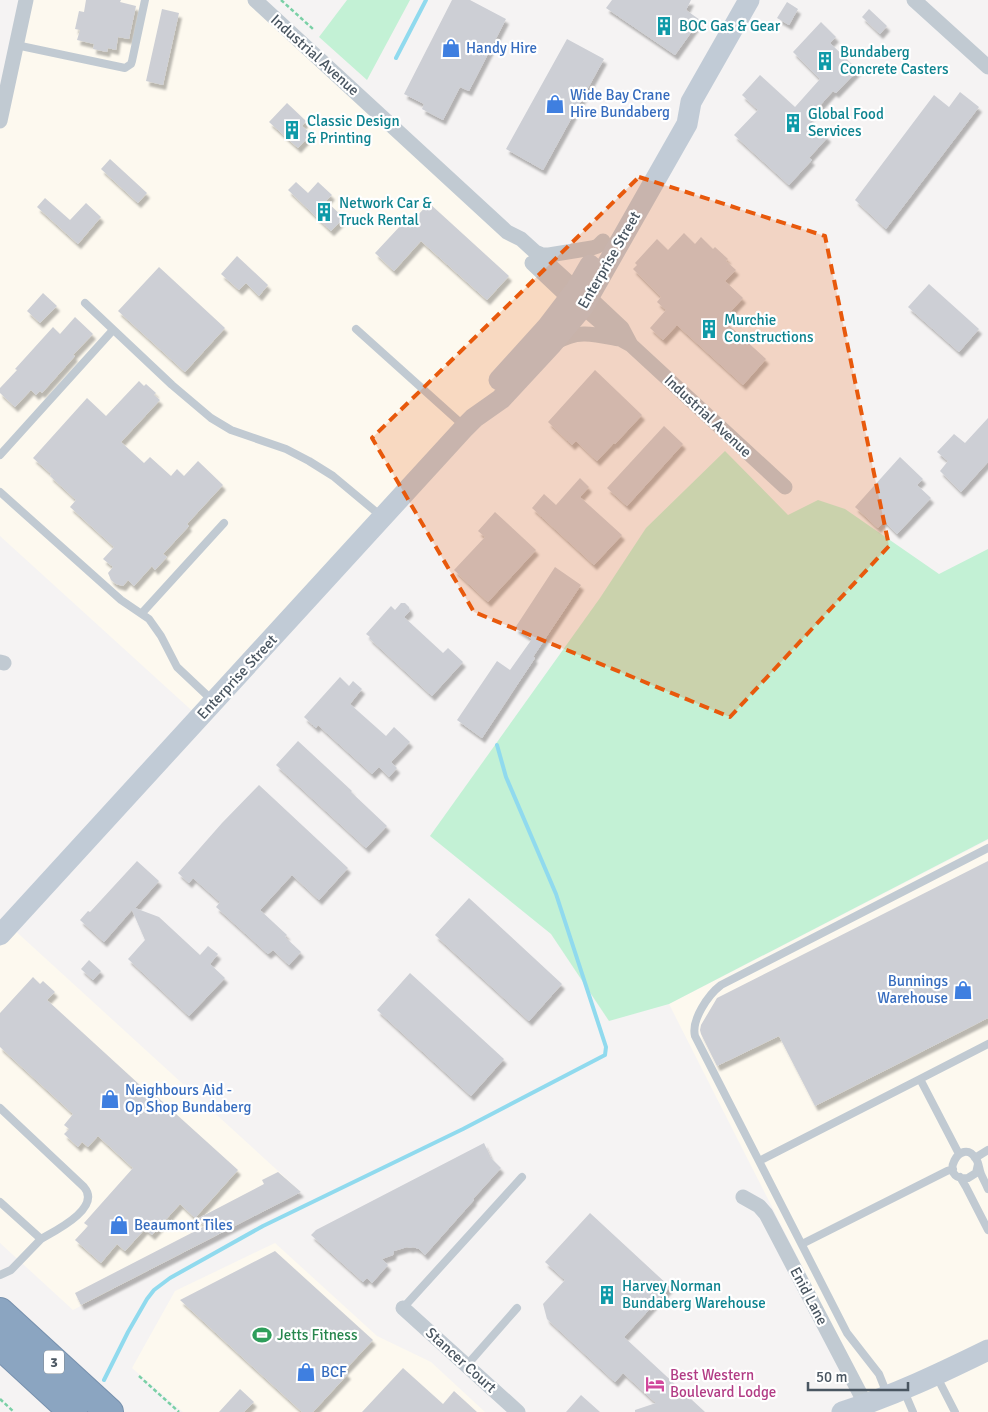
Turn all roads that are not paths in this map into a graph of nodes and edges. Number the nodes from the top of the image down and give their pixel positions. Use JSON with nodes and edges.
{"nodes":[{"id":1,"x":26,"y":0,"type":"edge"},
{"id":2,"x":145,"y":0,"type":"edge"},
{"id":3,"x":255,"y":0,"type":"edge"},
{"id":4,"x":749,"y":0,"type":"edge"},
{"id":5,"x":914,"y":0,"type":"edge"},
{"id":6,"x":16,"y":45,"type":"junction"},
{"id":7,"x":988,"y":67,"type":"edge"},
{"id":8,"x":691,"y":102,"type":"junction"},
{"id":9,"x":0,"y":122,"type":"edge"},
{"id":10,"x":507,"y":232,"type":"junction"},
{"id":11,"x":603,"y":241,"type":"junction"},
{"id":12,"x":535,"y":252,"type":"junction"},
{"id":13,"x":543,"y":273,"type":"junction"},
{"id":14,"x":579,"y":298,"type":"junction"},
{"id":15,"x":85,"y":304,"type":"dead end"},
{"id":16,"x":356,"y":328,"type":"dead end"},
{"id":17,"x":113,"y":330,"type":"junction"},
{"id":18,"x":550,"y":336,"type":"junction"},
{"id":19,"x":626,"y":342,"type":"junction"},
{"id":20,"x":470,"y":423,"type":"junction"},
{"id":21,"x":0,"y":455,"type":"edge"},
{"id":22,"x":786,"y":487,"type":"dead end"},
{"id":23,"x":0,"y":492,"type":"edge"},
{"id":24,"x":383,"y":518,"type":"junction"},
{"id":25,"x":224,"y":523,"type":"dead end"},
{"id":26,"x":142,"y":613,"type":"junction"},
{"id":27,"x":214,"y":702,"type":"junction"},
{"id":28,"x":988,"y":848,"type":"edge"},
{"id":29,"x":0,"y":935,"type":"edge"},
{"id":30,"x":988,"y":1044,"type":"edge"},
{"id":31,"x":920,"y":1079,"type":"junction"},
{"id":32,"x":0,"y":1108,"type":"edge"},
{"id":33,"x":988,"y":1150,"type":"edge"},
{"id":34,"x":959,"y":1154,"type":"junction"},
{"id":35,"x":759,"y":1161,"type":"junction"},
{"id":36,"x":977,"y":1161,"type":"junction"},
{"id":37,"x":953,"y":1169,"type":"junction"},
{"id":38,"x":522,"y":1177,"type":"dead end"},
{"id":39,"x":960,"y":1178,"type":"junction"},
{"id":40,"x":988,"y":1189,"type":"edge"},
{"id":41,"x":743,"y":1197,"type":"dead end"},
{"id":42,"x":0,"y":1202,"type":"edge"},
{"id":43,"x":988,"y":1230,"type":"edge"},
{"id":44,"x":41,"y":1239,"type":"junction"},
{"id":45,"x":802,"y":1244,"type":"junction"},
{"id":46,"x":0,"y":1275,"type":"edge"},
{"id":47,"x":403,"y":1308,"type":"joint"},
{"id":48,"x":518,"y":1308,"type":"dead end"},
{"id":49,"x":0,"y":1312,"type":"edge"},
{"id":50,"x":0,"y":1345,"type":"edge"},
{"id":51,"x":988,"y":1350,"type":"edge"},
{"id":52,"x":466,"y":1365,"type":"junction"},
{"id":53,"x":936,"y":1375,"type":"junction"},
{"id":54,"x":895,"y":1392,"type":"junction"},
{"id":55,"x":866,"y":1405,"type":"junction"},
{"id":56,"x":76,"y":1407,"type":"edge"},
{"id":57,"x":109,"y":1412,"type":"edge"},
{"id":58,"x":518,"y":1412,"type":"edge"},
{"id":59,"x":842,"y":1412,"type":"edge"},
{"id":60,"x":913,"y":1412,"type":"edge"},
{"id":61,"x":955,"y":1412,"type":"edge"}],
"edges":[{"from":1,"to":6,"type":"street"},
{"from":2,"to":6,"type":"lane"},
{"from":3,"to":10,"type":"street","name":"Industrial Avenue"},
{"from":4,"to":8,"type":"street","name":"Enterprise Street"},
{"from":5,"to":7,"type":"street"},
{"from":6,"to":9,"type":"street"},
{"from":8,"to":11,"type":"street","name":"Enterprise Street"},
{"from":8,"to":14,"type":"street","name":"Enterprise Street"},
{"from":10,"to":12,"type":"street","name":"Industrial Avenue"},
{"from":10,"to":13,"type":"street","name":"Industrial Avenue"},
{"from":11,"to":12,"type":"street"},
{"from":11,"to":14,"type":"street","name":"Enterprise Street"},
{"from":12,"to":14,"type":"street","name":"Industrial Avenue"},
{"from":13,"to":14,"type":"street","name":"Industrial Avenue"},
{"from":13,"to":18,"type":"street"},
{"from":14,"to":18,"type":"street","name":"Enterprise Street"},
{"from":14,"to":19,"type":"street","name":"Industrial Avenue"},
{"from":15,"to":17,"type":"lane"},
{"from":16,"to":20,"type":"lane"},
{"from":17,"to":21,"type":"lane"},
{"from":17,"to":24,"type":"lane"},
{"from":18,"to":19,"type":"street"},
{"from":18,"to":20,"type":"street","name":"Enterprise Street"},
{"from":19,"to":22,"type":"street","name":"Industrial Avenue"},
{"from":20,"to":24,"type":"street","name":"Enterprise Street"},
{"from":23,"to":26,"type":"lane"},
{"from":24,"to":27,"type":"street","name":"Enterprise Street"},
{"from":25,"to":26,"type":"lane"},
{"from":26,"to":27,"type":"lane"},
{"from":27,"to":29,"type":"street","name":"Enterprise Street"},
{"from":28,"to":35,"type":"lane"},
{"from":30,"to":31,"type":"lane"},
{"from":31,"to":34,"type":"lane"},
{"from":31,"to":35,"type":"lane"},
{"from":32,"to":44,"type":"lane"},
{"from":33,"to":36,"type":"lane"},
{"from":34,"to":36,"type":"lane"},
{"from":34,"to":37,"type":"lane"},
{"from":35,"to":45,"type":"lane"},
{"from":36,"to":39,"type":"lane"},
{"from":36,"to":40,"type":"lane"},
{"from":37,"to":39,"type":"lane"},
{"from":37,"to":45,"type":"lane"},
{"from":38,"to":47,"type":"lane"},
{"from":39,"to":43,"type":"lane"},
{"from":41,"to":55,"type":"street","name":"Enid Lane"},
{"from":42,"to":44,"type":"lane"},
{"from":44,"to":46,"type":"lane"},
{"from":45,"to":54,"type":"lane"},
{"from":47,"to":52,"type":"street","name":"Stancer Court"},
{"from":48,"to":52,"type":"lane"},
{"from":49,"to":56,"type":"highway","number":"3"},
{"from":50,"to":56,"type":"highway","number":"3"},
{"from":51,"to":53,"type":"street"},
{"from":52,"to":58,"type":"street","name":"Stancer Court"},
{"from":53,"to":54,"type":"street"},
{"from":53,"to":61,"type":"lane"},
{"from":54,"to":55,"type":"street"},
{"from":54,"to":60,"type":"lane"},
{"from":55,"to":59,"type":"street"},
{"from":56,"to":57,"type":"highway","number":"3"}]}
